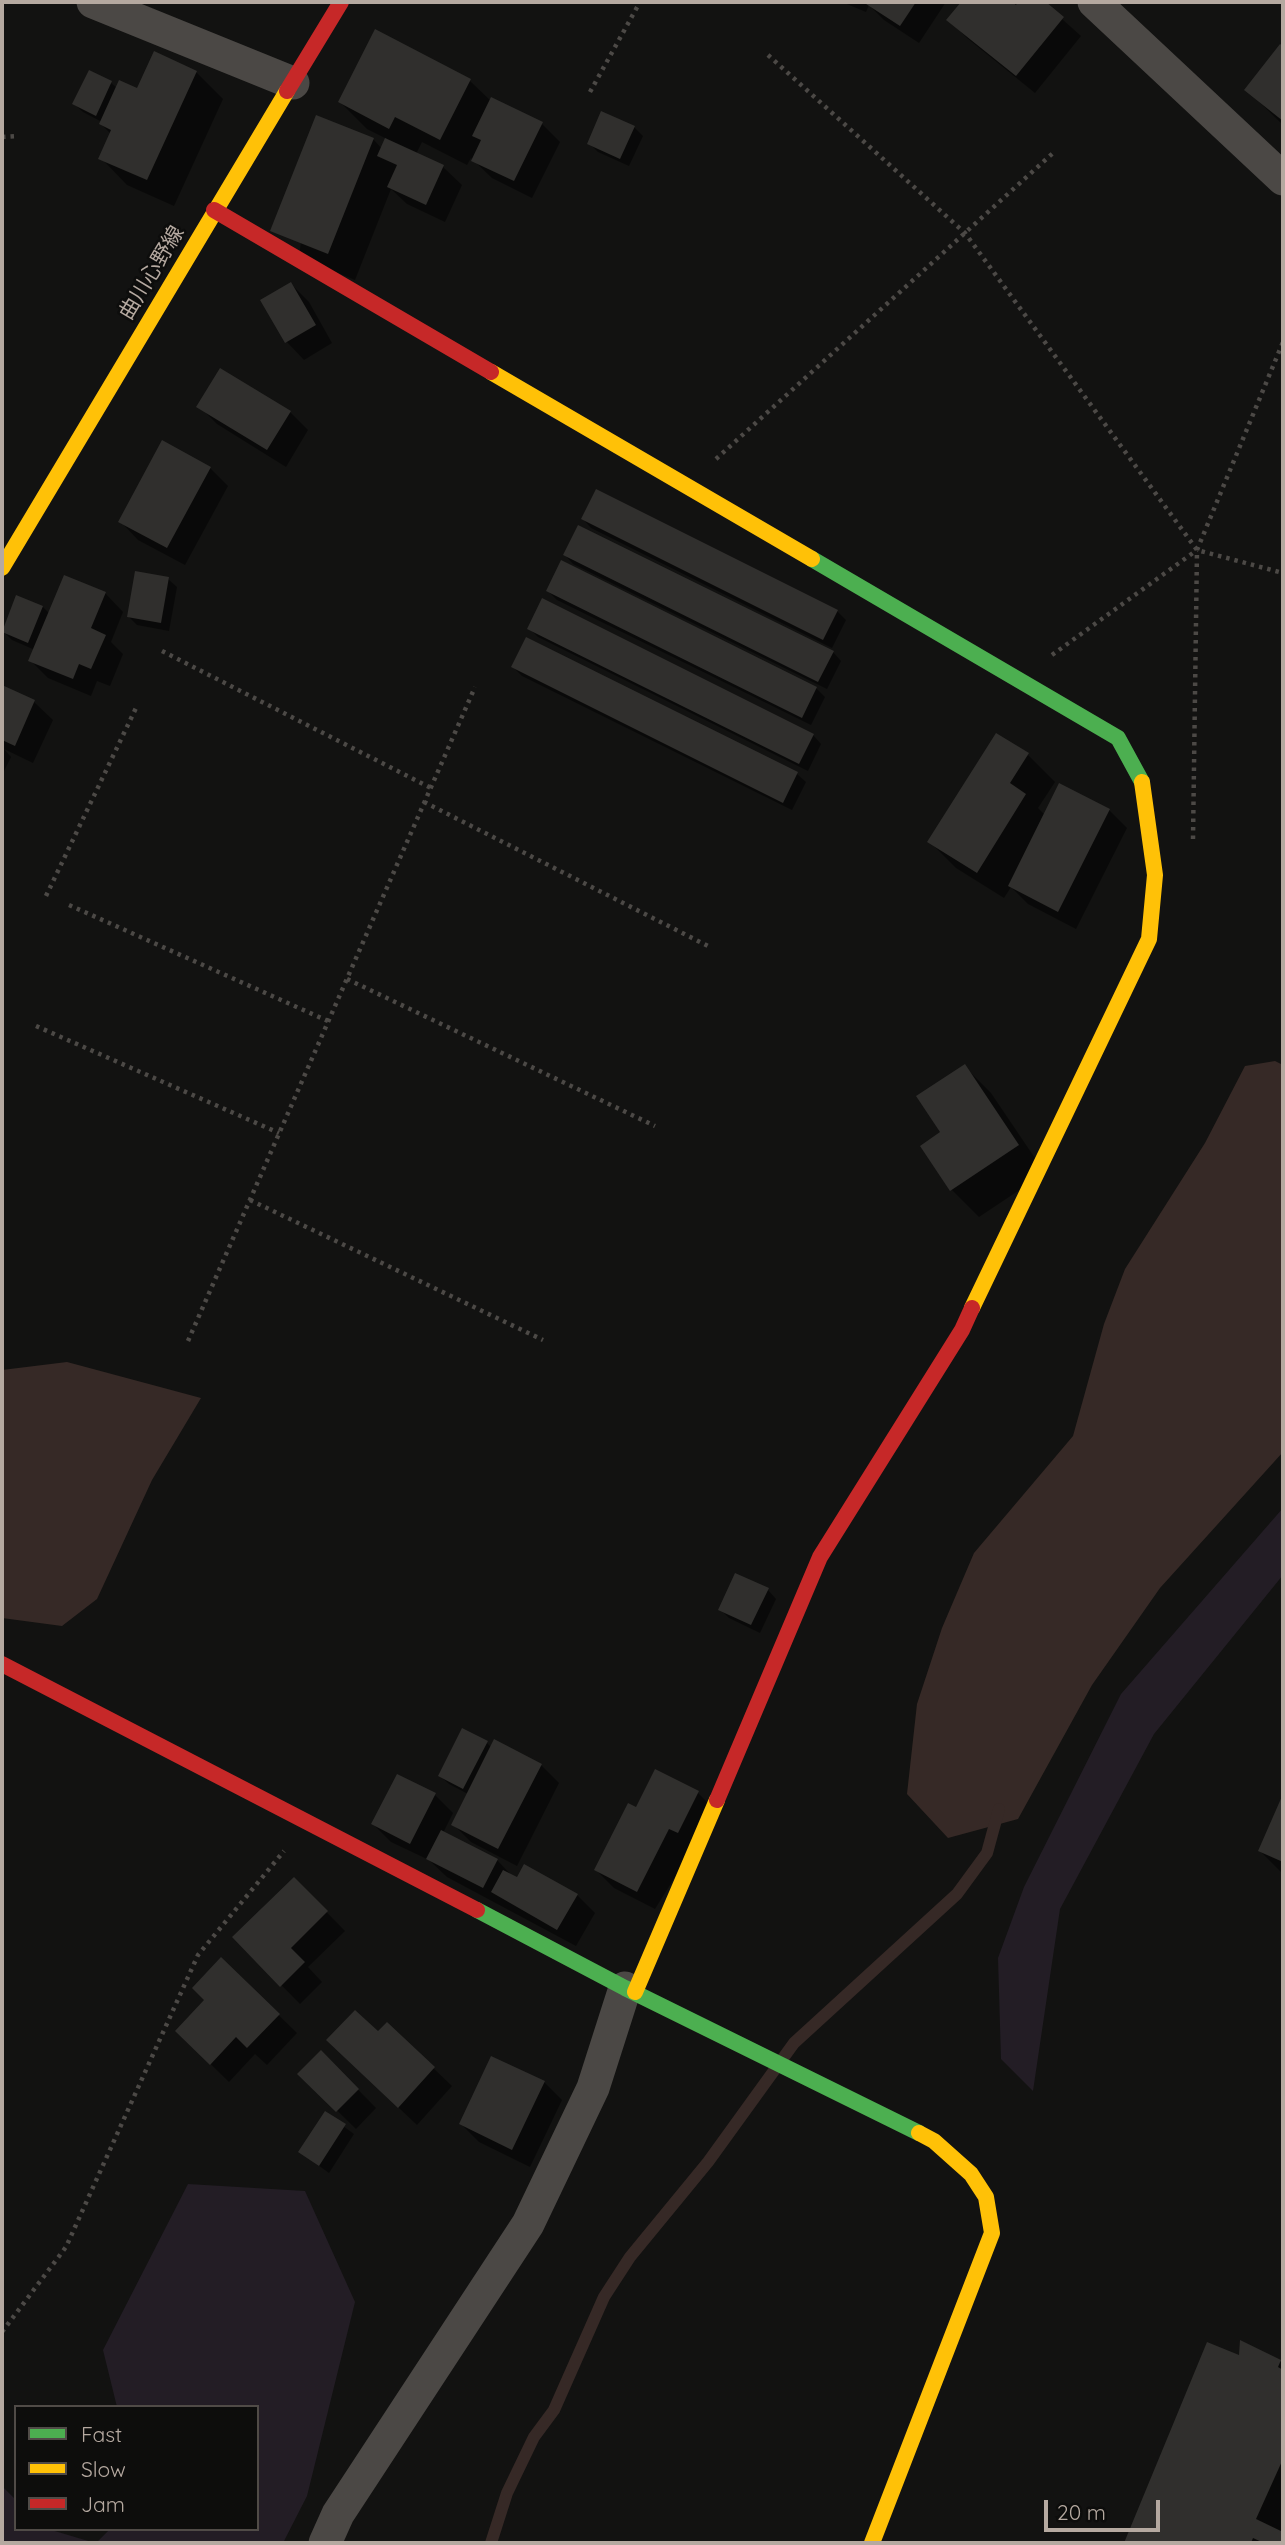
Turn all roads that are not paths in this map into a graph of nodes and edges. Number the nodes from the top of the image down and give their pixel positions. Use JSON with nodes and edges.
{"nodes":[{"id":1,"x":93,"y":2,"type":"edge"},
{"id":2,"x":341,"y":2,"type":"edge"},
{"id":3,"x":1094,"y":2,"type":"edge"},
{"id":4,"x":293,"y":83,"type":"junction"},
{"id":5,"x":1283,"y":178,"type":"edge"},
{"id":6,"x":214,"y":210,"type":"junction"},
{"id":7,"x":2,"y":568,"type":"edge"},
{"id":8,"x":2,"y":1664,"type":"edge"},
{"id":9,"x":630,"y":1990,"type":"junction"},
{"id":10,"x":325,"y":2543,"type":"edge"},
{"id":11,"x":872,"y":2543,"type":"edge"}],
"edges":[{"from":1,"to":4,"type":"street"},
{"from":2,"to":4,"type":"street","name":"曲川心野線"},
{"from":3,"to":5,"type":"street"},
{"from":4,"to":6,"type":"street","name":"曲川心野線"},
{"from":6,"to":7,"type":"street","name":"曲川心野線"},
{"from":6,"to":9,"type":"street"},
{"from":8,"to":9,"type":"street"},
{"from":9,"to":10,"type":"street"},
{"from":9,"to":11,"type":"street"}]}
